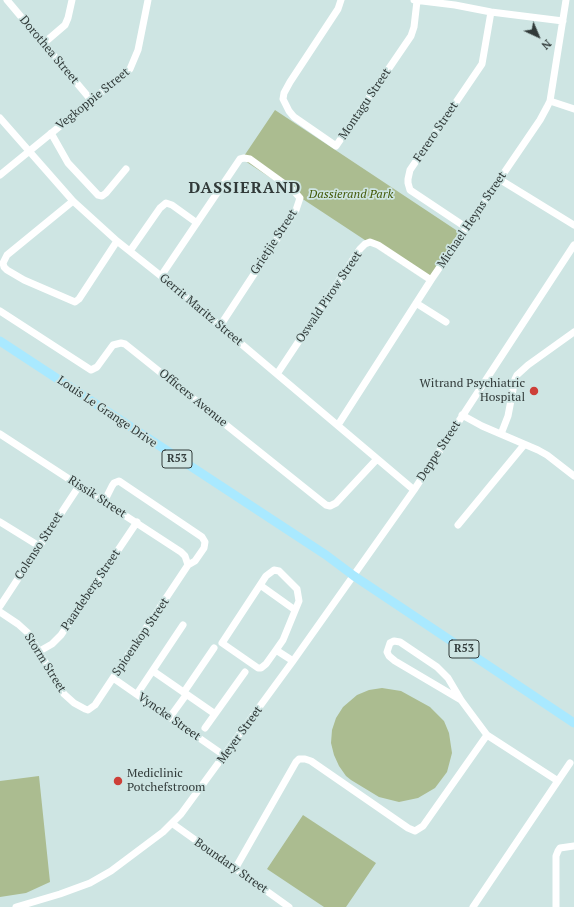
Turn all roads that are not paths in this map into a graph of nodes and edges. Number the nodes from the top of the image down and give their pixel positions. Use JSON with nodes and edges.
{"nodes":[{"id":1,"x":7,"y":0,"type":"edge"},
{"id":2,"x":72,"y":0,"type":"edge"},
{"id":3,"x":148,"y":0,"type":"edge"},
{"id":4,"x":341,"y":0,"type":"edge"},
{"id":5,"x":415,"y":0,"type":"edge"},
{"id":6,"x":566,"y":0,"type":"edge"},
{"id":7,"x":490,"y":12,"type":"junction"},
{"id":8,"x":563,"y":20,"type":"junction"},
{"id":9,"x":44,"y":43,"type":"junction"},
{"id":10,"x":91,"y":100,"type":"junction"},
{"id":11,"x":550,"y":100,"type":"junction"},
{"id":12,"x":574,"y":109,"type":"edge"},
{"id":13,"x":0,"y":118,"type":"edge"},
{"id":14,"x":51,"y":133,"type":"junction"},
{"id":15,"x":28,"y":152,"type":"junction"},
{"id":16,"x":126,"y":169,"type":"dead end"},
{"id":17,"x":0,"y":175,"type":"edge"},
{"id":18,"x":499,"y":179,"type":"junction"},
{"id":19,"x":73,"y":202,"type":"junction"},
{"id":20,"x":197,"y":222,"type":"junction"},
{"id":21,"x":574,"y":225,"type":"edge"},
{"id":22,"x":467,"y":228,"type":"junction"},
{"id":23,"x":117,"y":241,"type":"junction"},
{"id":24,"x":574,"y":245,"type":"edge"},
{"id":25,"x":130,"y":251,"type":"junction"},
{"id":26,"x":162,"y":276,"type":"junction"},
{"id":27,"x":431,"y":280,"type":"junction"},
{"id":28,"x":416,"y":303,"type":"junction"},
{"id":29,"x":0,"y":312,"type":"edge"},
{"id":30,"x":446,"y":322,"type":"dead end"},
{"id":31,"x":220,"y":326,"type":"junction"},
{"id":32,"x":574,"y":332,"type":"edge"},
{"id":33,"x":0,"y":341,"type":"edge"},
{"id":34,"x":277,"y":374,"type":"junction"},
{"id":35,"x":462,"y":415,"type":"junction"},
{"id":36,"x":338,"y":425,"type":"junction"},
{"id":37,"x":0,"y":434,"type":"edge"},
{"id":38,"x":501,"y":434,"type":"junction"},
{"id":39,"x":524,"y":445,"type":"junction"},
{"id":40,"x":377,"y":459,"type":"junction"},
{"id":41,"x":574,"y":476,"type":"edge"},
{"id":42,"x":79,"y":486,"type":"junction"},
{"id":43,"x":414,"y":490,"type":"junction"},
{"id":44,"x":104,"y":502,"type":"junction"},
{"id":45,"x":0,"y":522,"type":"edge"},
{"id":46,"x":137,"y":522,"type":"junction"},
{"id":47,"x":458,"y":525,"type":"dead end"},
{"id":48,"x":39,"y":546,"type":"junction"},
{"id":49,"x":188,"y":565,"type":"junction"},
{"id":50,"x":354,"y":576,"type":"junction"},
{"id":51,"x":260,"y":585,"type":"junction"},
{"id":52,"x":0,"y":606,"type":"edge"},
{"id":53,"x":295,"y":610,"type":"junction"},
{"id":54,"x":0,"y":612,"type":"edge"},
{"id":55,"x":183,"y":625,"type":"dead end"},
{"id":56,"x":214,"y":648,"type":"dead end"},
{"id":57,"x":276,"y":650,"type":"junction"},
{"id":58,"x":38,"y":652,"type":"junction"},
{"id":59,"x":294,"y":661,"type":"junction"},
{"id":60,"x":153,"y":671,"type":"junction"},
{"id":61,"x":245,"y":672,"type":"dead end"},
{"id":62,"x":113,"y":678,"type":"junction"},
{"id":63,"x":185,"y":693,"type":"junction"},
{"id":64,"x":137,"y":694,"type":"junction"},
{"id":65,"x":461,"y":700,"type":"junction"},
{"id":66,"x":92,"y":708,"type":"joint"},
{"id":67,"x":215,"y":714,"type":"junction"},
{"id":68,"x":170,"y":717,"type":"junction"},
{"id":69,"x":574,"y":723,"type":"edge"},
{"id":70,"x":205,"y":728,"type":"dead end"},
{"id":71,"x":487,"y":735,"type":"junction"},
{"id":72,"x":225,"y":756,"type":"junction"},
{"id":73,"x":570,"y":763,"type":"dead end"},
{"id":74,"x":558,"y":781,"type":"junction"},
{"id":75,"x":173,"y":824,"type":"junction"},
{"id":76,"x":574,"y":846,"type":"edge"},
{"id":77,"x":235,"y":869,"type":"junction"},
{"id":78,"x":16,"y":907,"type":"edge"},
{"id":79,"x":289,"y":907,"type":"edge"},
{"id":80,"x":473,"y":907,"type":"edge"},
{"id":81,"x":556,"y":907,"type":"edge"}],
"edges":[{"from":1,"to":9,"type":"street","name":"Dorothea Street"},
{"from":2,"to":9,"type":"street"},
{"from":3,"to":10,"type":"street","name":"Vegkoppie Street"},
{"from":4,"to":5,"type":"street","name":"Montagu Street"},
{"from":5,"to":7,"type":"street"},
{"from":6,"to":8,"type":"street","name":"Michael Heyns Street"},
{"from":7,"to":8,"type":"street"},
{"from":7,"to":22,"type":"street","name":"Ferero Street"},
{"from":8,"to":11,"type":"street","name":"Michael Heyns Street"},
{"from":9,"to":10,"type":"street","name":"Dorothea Street"},
{"from":10,"to":14,"type":"street","name":"Vegkoppie Street"},
{"from":11,"to":12,"type":"street"},
{"from":11,"to":18,"type":"street","name":"Michael Heyns Street"},
{"from":13,"to":15,"type":"street","name":"Gerrit Maritz Street"},
{"from":14,"to":15,"type":"street","name":"Vegkoppie Street"},
{"from":14,"to":16,"type":"street"},
{"from":15,"to":17,"type":"street","name":"Vegkoppie Street"},
{"from":15,"to":19,"type":"street","name":"Gerrit Maritz Street"},
{"from":18,"to":21,"type":"street"},
{"from":18,"to":22,"type":"street","name":"Michael Heyns Street"},
{"from":19,"to":23,"type":"street","name":"Gerrit Maritz Street"},
{"from":19,"to":23,"type":"street"},
{"from":20,"to":25,"type":"street"},
{"from":20,"to":26,"type":"street","name":"Grietjie Street"},
{"from":20,"to":31,"type":"street","name":"Grietjie Street"},
{"from":22,"to":27,"type":"street","name":"Michael Heyns Street"},
{"from":23,"to":25,"type":"street","name":"Gerrit Maritz Street"},
{"from":24,"to":35,"type":"street","name":"Deppe Street"},
{"from":25,"to":26,"type":"street","name":"Gerrit Maritz Street"},
{"from":26,"to":31,"type":"street","name":"Gerrit Maritz Street"},
{"from":27,"to":28,"type":"street","name":"Michael Heyns Street"},
{"from":27,"to":34,"type":"street","name":"Oswald Pirow Street"},
{"from":28,"to":30,"type":"street"},
{"from":28,"to":36,"type":"street","name":"Michael Heyns Street"},
{"from":29,"to":40,"type":"street","name":"Officers Avenue"},
{"from":31,"to":34,"type":"street","name":"Gerrit Maritz Street"},
{"from":32,"to":38,"type":"street"},
{"from":33,"to":50,"type":"main road","name":"Louis Le Grange Drive","number":"R53"},
{"from":34,"to":36,"type":"street","name":"Gerrit Maritz Street"},
{"from":35,"to":38,"type":"street"},
{"from":35,"to":43,"type":"street","name":"Deppe Street"},
{"from":36,"to":40,"type":"street","name":"Gerrit Maritz Street"},
{"from":37,"to":42,"type":"street","name":"Rissik Street"},
{"from":38,"to":39,"type":"street"},
{"from":39,"to":41,"type":"street"},
{"from":39,"to":47,"type":"street"},
{"from":40,"to":43,"type":"street","name":"Gerrit Maritz Street"},
{"from":42,"to":44,"type":"street","name":"Rissik Street"},
{"from":42,"to":48,"type":"street","name":"Colenso Street"},
{"from":43,"to":50,"type":"street","name":"Deppe Street"},
{"from":44,"to":46,"type":"street","name":"Rissik Street"},
{"from":44,"to":49,"type":"street","name":"Spioenkop Street"},
{"from":45,"to":48,"type":"street"},
{"from":46,"to":49,"type":"street","name":"Rissik Street"},
{"from":46,"to":58,"type":"street","name":"Paardeberg Street"},
{"from":48,"to":52,"type":"street","name":"Colenso Street"},
{"from":49,"to":62,"type":"street","name":"Spioenkop Street"},
{"from":50,"to":59,"type":"street","name":"Meyer Street"},
{"from":50,"to":69,"type":"main road","number":"R53"},
{"from":51,"to":53,"type":"street"},
{"from":51,"to":53,"type":"street"},
{"from":51,"to":57,"type":"street"},
{"from":53,"to":57,"type":"street"},
{"from":54,"to":58,"type":"street","name":"Storm Street"},
{"from":55,"to":60,"type":"street"},
{"from":56,"to":63,"type":"street"},
{"from":57,"to":59,"type":"street"},
{"from":58,"to":66,"type":"street","name":"Storm Street"},
{"from":59,"to":72,"type":"street","name":"Meyer Street"},
{"from":60,"to":63,"type":"street"},
{"from":60,"to":64,"type":"street"},
{"from":61,"to":67,"type":"street"},
{"from":62,"to":64,"type":"street","name":"Vyncke Street"},
{"from":62,"to":66,"type":"street","name":"Spioenkop Street"},
{"from":63,"to":67,"type":"street"},
{"from":63,"to":68,"type":"street"},
{"from":64,"to":68,"type":"street","name":"Vyncke Street"},
{"from":65,"to":65,"type":"street"},
{"from":65,"to":71,"type":"street"},
{"from":67,"to":70,"type":"street"},
{"from":68,"to":72,"type":"street","name":"Vyncke Street"},
{"from":71,"to":74,"type":"street"},
{"from":71,"to":77,"type":"street"},
{"from":72,"to":75,"type":"street","name":"Meyer Street"},
{"from":73,"to":74,"type":"street"},
{"from":74,"to":80,"type":"street"},
{"from":75,"to":77,"type":"street","name":"Boundary Street"},
{"from":75,"to":78,"type":"street","name":"Meyer Street"},
{"from":76,"to":81,"type":"street"},
{"from":77,"to":79,"type":"street","name":"Boundary Street"}]}
